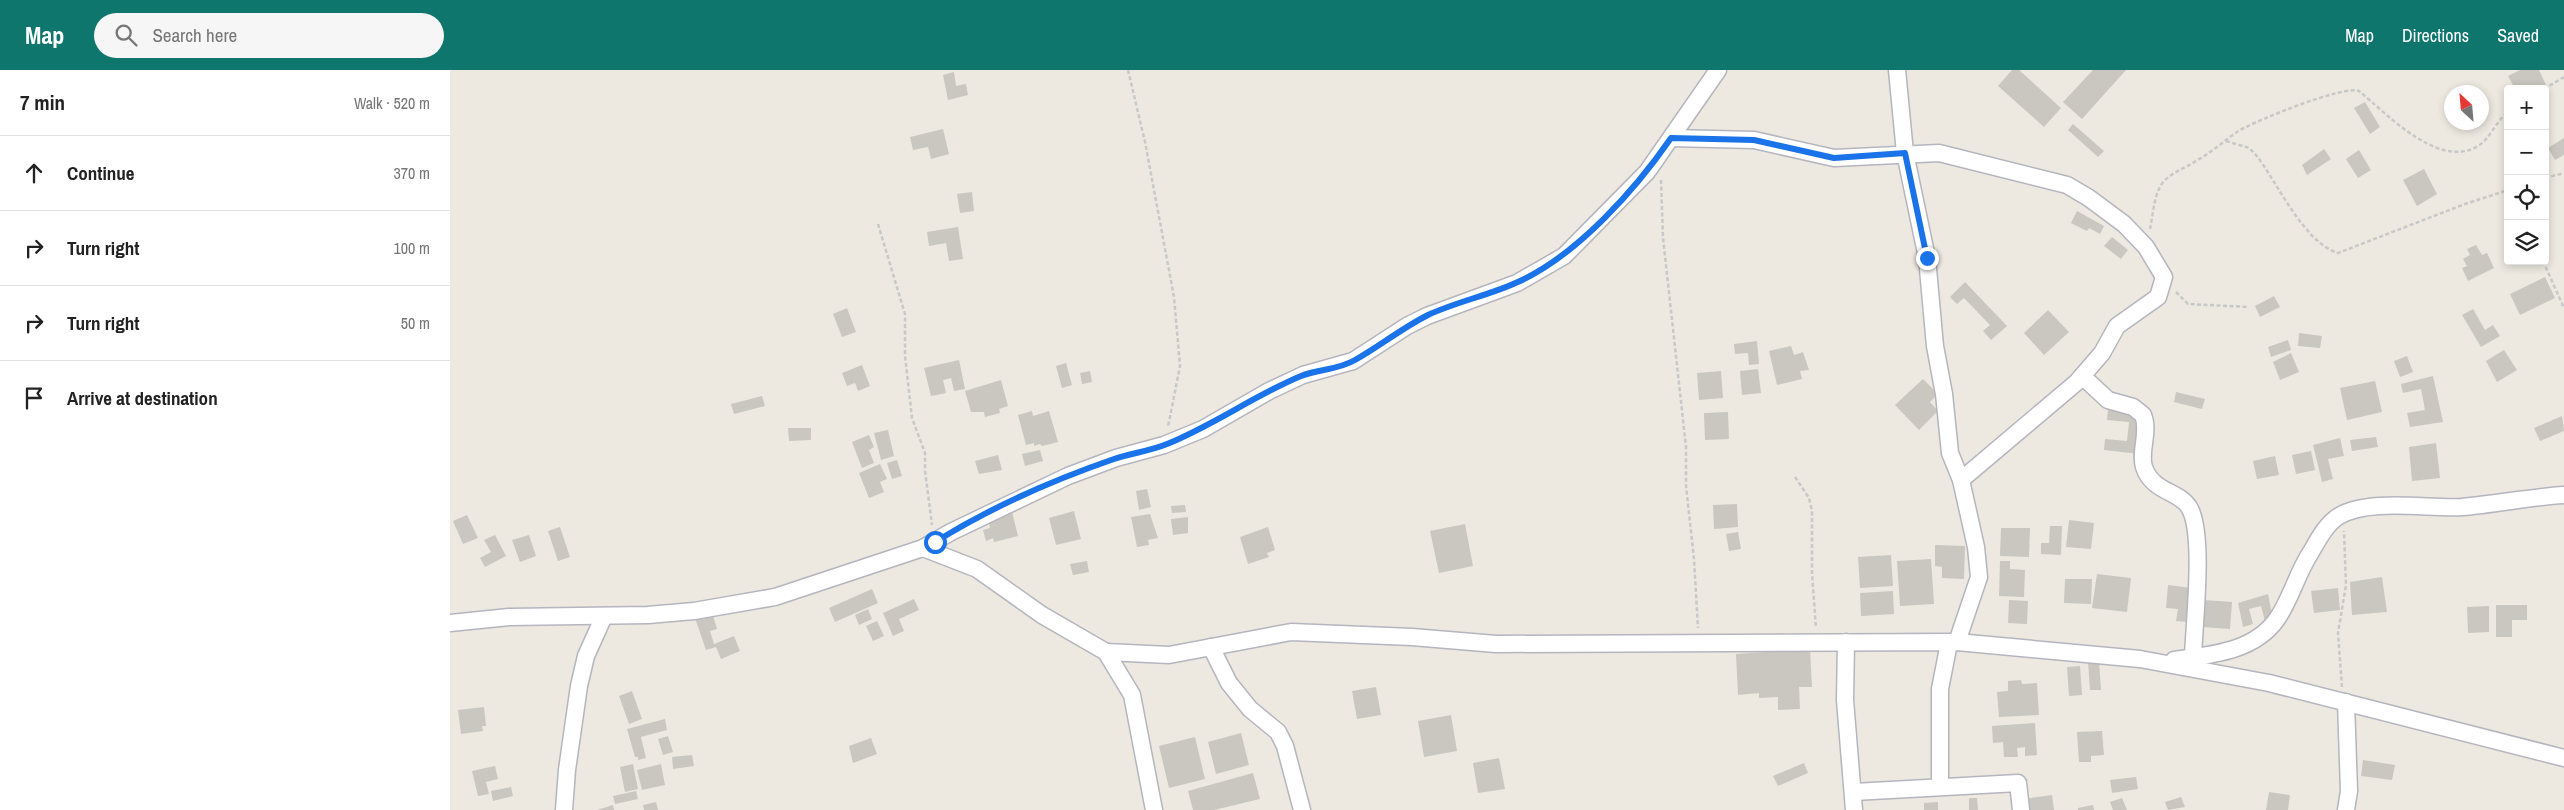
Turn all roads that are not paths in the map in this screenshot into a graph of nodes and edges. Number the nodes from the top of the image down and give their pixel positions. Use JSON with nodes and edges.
{"nodes":[{"id":1,"x":1718,"y":70,"type":"edge"},
{"id":2,"x":1897,"y":70,"type":"edge"},
{"id":3,"x":1671,"y":138,"type":"junction"},
{"id":4,"x":1905,"y":153,"type":"junction"},
{"id":5,"x":2082,"y":376,"type":"junction"},
{"id":6,"x":1961,"y":480,"type":"junction"},
{"id":7,"x":2564,"y":495,"type":"edge"},
{"id":8,"x":929,"y":545,"type":"junction"},
{"id":9,"x":604,"y":616,"type":"junction"},
{"id":10,"x":450,"y":623,"type":"edge"},
{"id":11,"x":1846,"y":642,"type":"junction"},
{"id":12,"x":1953,"y":643,"type":"junction"},
{"id":13,"x":1211,"y":647,"type":"junction"},
{"id":14,"x":1106,"y":652,"type":"junction"},
{"id":15,"x":2193,"y":657,"type":"junction"},
{"id":16,"x":2162,"y":663,"type":"junction"},
{"id":17,"x":2343,"y":701,"type":"junction"},
{"id":18,"x":2564,"y":758,"type":"edge"},
{"id":19,"x":1940,"y":786,"type":"junction"},
{"id":20,"x":1854,"y":792,"type":"junction"},
{"id":21,"x":564,"y":810,"type":"edge"},
{"id":22,"x":1154,"y":810,"type":"edge"},
{"id":23,"x":1302,"y":810,"type":"edge"},
{"id":24,"x":1854,"y":810,"type":"edge"},
{"id":25,"x":2021,"y":810,"type":"edge"},
{"id":26,"x":2346,"y":810,"type":"edge"}],
"edges":[{"from":1,"to":3,"type":"street"},
{"from":2,"to":4,"type":"street"},
{"from":3,"to":4,"type":"street"},
{"from":3,"to":8,"type":"street"},
{"from":4,"to":5,"type":"street"},
{"from":4,"to":6,"type":"street"},
{"from":5,"to":6,"type":"street"},
{"from":5,"to":15,"type":"street"},
{"from":6,"to":12,"type":"street"},
{"from":7,"to":15,"type":"street"},
{"from":8,"to":9,"type":"street"},
{"from":8,"to":14,"type":"street"},
{"from":9,"to":10,"type":"street"},
{"from":9,"to":21,"type":"street"},
{"from":11,"to":12,"type":"street"},
{"from":11,"to":13,"type":"street"},
{"from":11,"to":20,"type":"street"},
{"from":12,"to":16,"type":"street"},
{"from":12,"to":19,"type":"street"},
{"from":13,"to":14,"type":"street"},
{"from":13,"to":23,"type":"street"},
{"from":14,"to":22,"type":"street"},
{"from":15,"to":16,"type":"street"},
{"from":16,"to":17,"type":"street"},
{"from":17,"to":18,"type":"street"},
{"from":17,"to":26,"type":"street"},
{"from":19,"to":20,"type":"street"},
{"from":19,"to":25,"type":"street"},
{"from":20,"to":24,"type":"street"}]}
